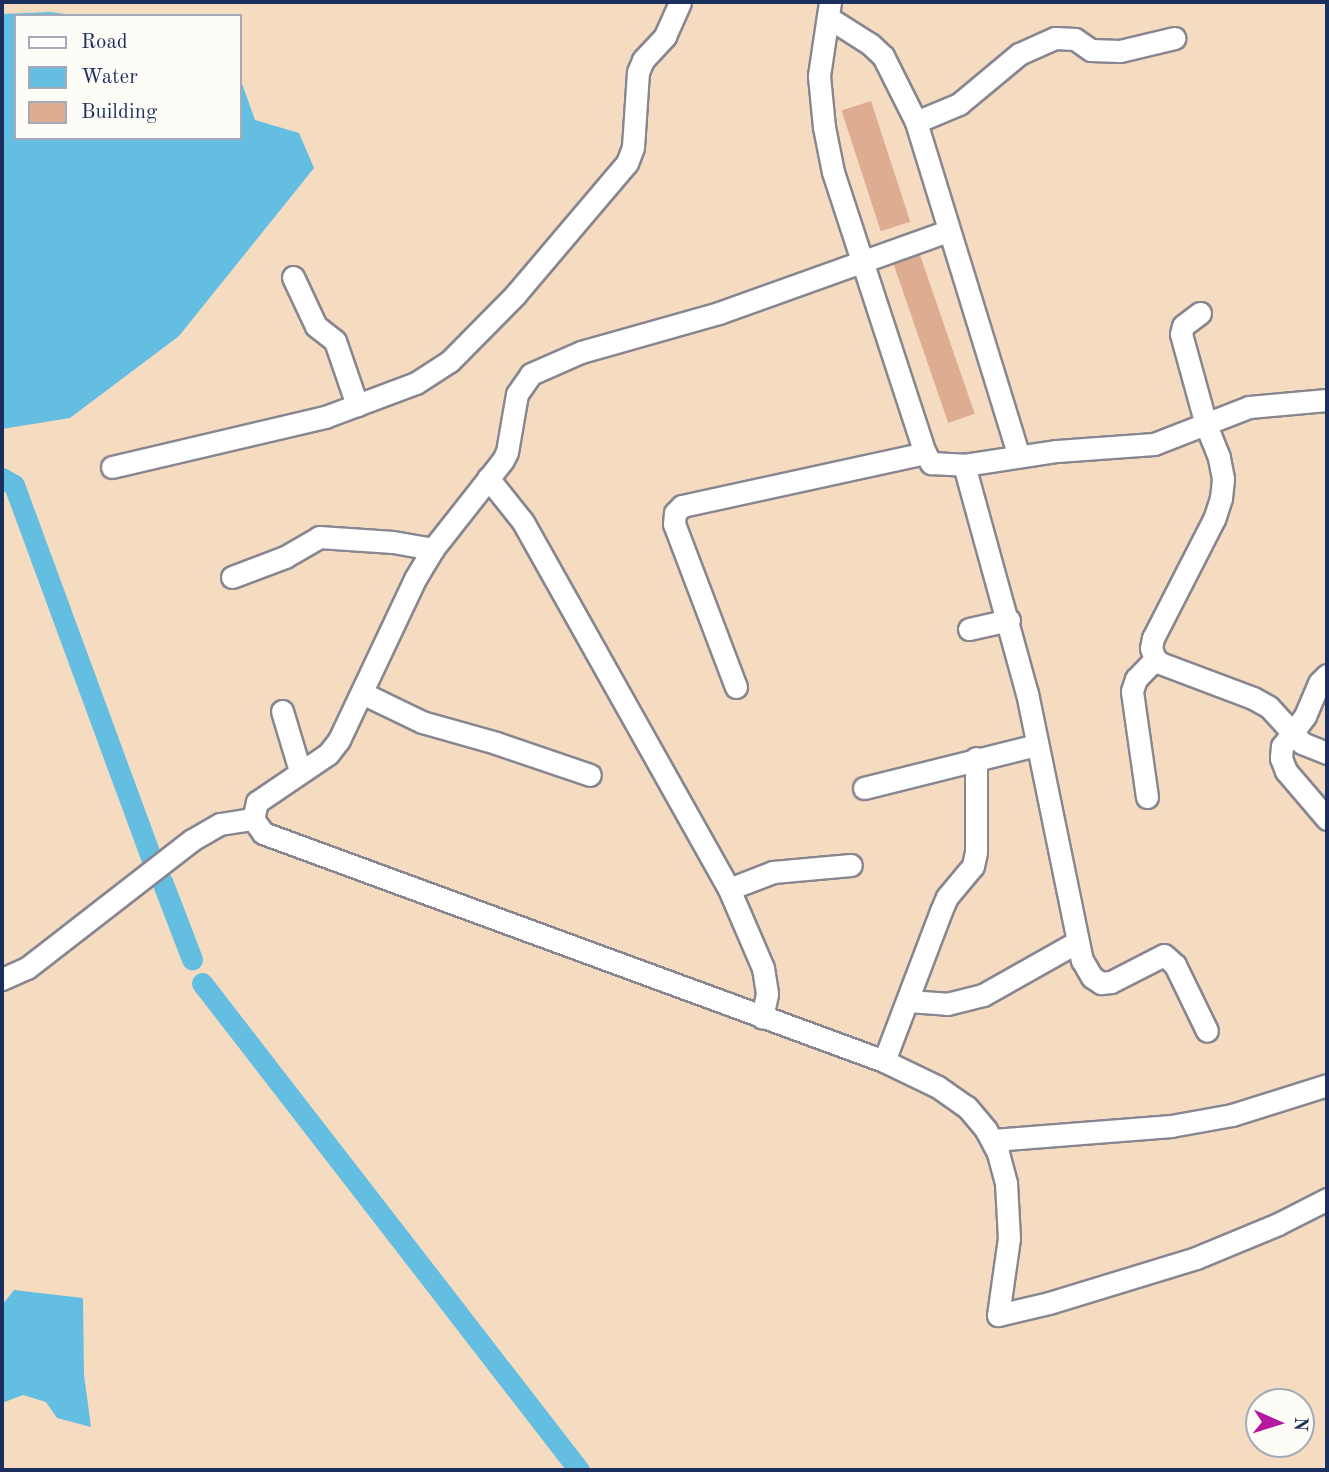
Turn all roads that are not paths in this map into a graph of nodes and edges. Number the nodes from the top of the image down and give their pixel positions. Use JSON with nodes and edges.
{"nodes":[{"id":1,"x":680,"y":2,"type":"edge"},
{"id":2,"x":829,"y":10,"type":"edge"},
{"id":3,"x":1174,"y":38,"type":"dead end"},
{"id":4,"x":916,"y":122,"type":"junction"},
{"id":5,"x":948,"y":231,"type":"junction"},
{"id":6,"x":863,"y":260,"type":"junction"},
{"id":7,"x":293,"y":277,"type":"dead end"},
{"id":8,"x":1200,"y":313,"type":"dead end"},
{"id":9,"x":1327,"y":400,"type":"edge"},
{"id":10,"x":357,"y":405,"type":"junction"},
{"id":11,"x":1206,"y":425,"type":"junction"},
{"id":12,"x":925,"y":453,"type":"junction"},
{"id":13,"x":1019,"y":456,"type":"junction"},
{"id":14,"x":964,"y":465,"type":"junction"},
{"id":15,"x":112,"y":467,"type":"dead end"},
{"id":16,"x":488,"y":478,"type":"junction"},
{"id":17,"x":433,"y":549,"type":"junction"},
{"id":18,"x":232,"y":576,"type":"dead end"},
{"id":19,"x":1009,"y":620,"type":"junction"},
{"id":20,"x":969,"y":629,"type":"dead end"},
{"id":21,"x":1155,"y":659,"type":"junction"},
{"id":22,"x":1327,"y":675,"type":"edge"},
{"id":23,"x":736,"y":687,"type":"dead end"},
{"id":24,"x":362,"y":693,"type":"junction"},
{"id":25,"x":282,"y":711,"type":"dead end"},
{"id":26,"x":1289,"y":733,"type":"junction"},
{"id":27,"x":1037,"y":745,"type":"junction"},
{"id":28,"x":1327,"y":753,"type":"edge"},
{"id":29,"x":976,"y":758,"type":"junction"},
{"id":30,"x":300,"y":771,"type":"junction"},
{"id":31,"x":590,"y":775,"type":"dead end"},
{"id":32,"x":864,"y":788,"type":"dead end"},
{"id":33,"x":1147,"y":797,"type":"dead end"},
{"id":34,"x":253,"y":819,"type":"junction"},
{"id":35,"x":1327,"y":820,"type":"edge"},
{"id":36,"x":851,"y":865,"type":"dead end"},
{"id":37,"x":729,"y":888,"type":"junction"},
{"id":38,"x":1077,"y":942,"type":"junction"},
{"id":39,"x":2,"y":979,"type":"edge"},
{"id":40,"x":908,"y":1001,"type":"junction"},
{"id":41,"x":762,"y":1017,"type":"junction"},
{"id":42,"x":1207,"y":1031,"type":"dead end"},
{"id":43,"x":884,"y":1061,"type":"junction"},
{"id":44,"x":1327,"y":1085,"type":"edge"},
{"id":45,"x":993,"y":1140,"type":"junction"},
{"id":46,"x":1327,"y":1199,"type":"edge"}],
"edges":[{"from":1,"to":10,"type":"street"},
{"from":2,"to":4,"type":"street"},
{"from":2,"to":6,"type":"street"},
{"from":3,"to":4,"type":"street"},
{"from":4,"to":5,"type":"street"},
{"from":5,"to":6,"type":"street"},
{"from":5,"to":13,"type":"street"},
{"from":6,"to":12,"type":"street"},
{"from":6,"to":16,"type":"street"},
{"from":7,"to":10,"type":"street"},
{"from":8,"to":11,"type":"street"},
{"from":9,"to":11,"type":"street"},
{"from":10,"to":15,"type":"street"},
{"from":11,"to":13,"type":"street"},
{"from":11,"to":21,"type":"street"},
{"from":12,"to":14,"type":"street"},
{"from":12,"to":23,"type":"street"},
{"from":13,"to":14,"type":"street"},
{"from":14,"to":19,"type":"street"},
{"from":16,"to":17,"type":"street"},
{"from":16,"to":37,"type":"street"},
{"from":17,"to":18,"type":"street"},
{"from":17,"to":24,"type":"street"},
{"from":19,"to":20,"type":"street"},
{"from":19,"to":27,"type":"street"},
{"from":21,"to":26,"type":"street"},
{"from":21,"to":33,"type":"street"},
{"from":22,"to":26,"type":"street"},
{"from":24,"to":30,"type":"street"},
{"from":24,"to":31,"type":"street"},
{"from":25,"to":30,"type":"street"},
{"from":26,"to":28,"type":"street"},
{"from":26,"to":35,"type":"street"},
{"from":27,"to":29,"type":"street"},
{"from":27,"to":38,"type":"street"},
{"from":29,"to":32,"type":"street"},
{"from":29,"to":40,"type":"street"},
{"from":30,"to":34,"type":"street"},
{"from":34,"to":39,"type":"street"},
{"from":34,"to":41,"type":"street"},
{"from":36,"to":37,"type":"street"},
{"from":37,"to":41,"type":"street"},
{"from":38,"to":40,"type":"street"},
{"from":38,"to":42,"type":"street"},
{"from":40,"to":43,"type":"street"},
{"from":41,"to":43,"type":"street"},
{"from":43,"to":45,"type":"street"},
{"from":44,"to":45,"type":"street"},
{"from":45,"to":46,"type":"street"}]}
